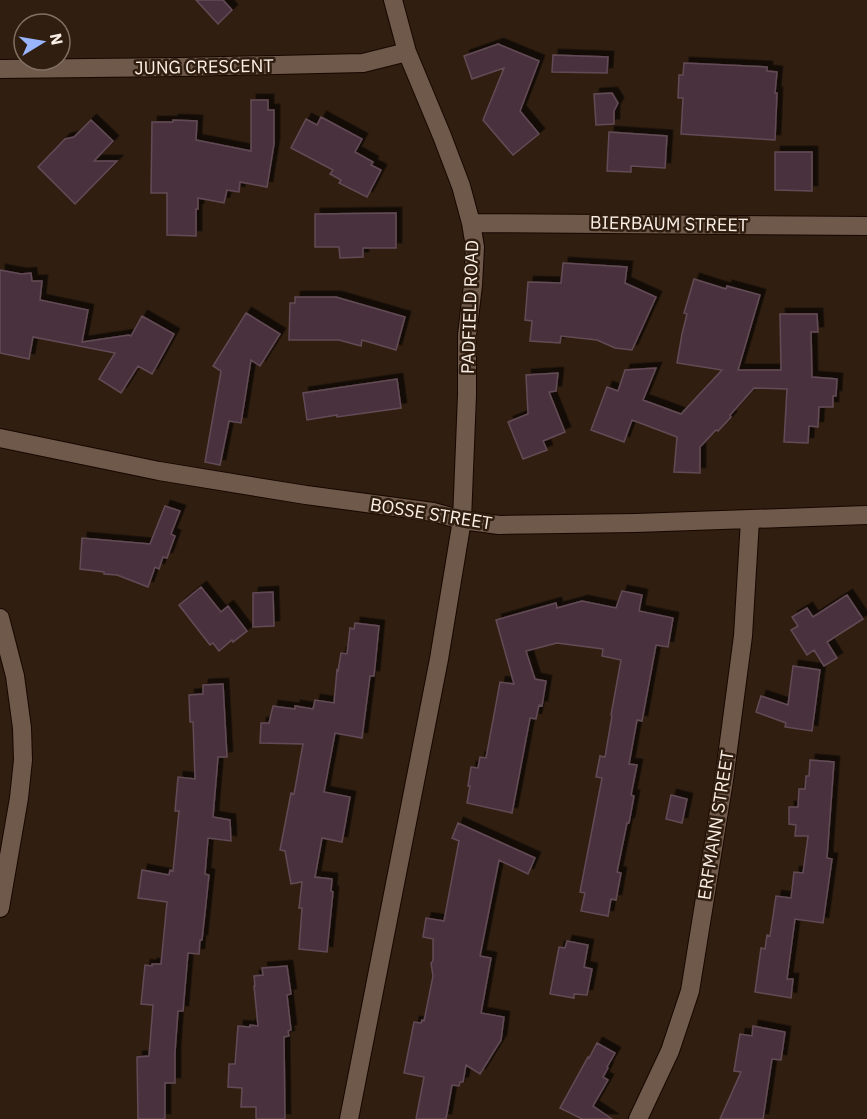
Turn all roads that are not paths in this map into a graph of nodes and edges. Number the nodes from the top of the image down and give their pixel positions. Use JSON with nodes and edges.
{"nodes":[{"id":1,"x":393,"y":0,"type":"edge"},
{"id":2,"x":407,"y":52,"type":"junction"},
{"id":3,"x":0,"y":69,"type":"edge"},
{"id":4,"x":471,"y":222,"type":"junction"},
{"id":5,"x":867,"y":226,"type":"edge"},
{"id":6,"x":0,"y":438,"type":"edge"},
{"id":7,"x":867,"y":515,"type":"edge"},
{"id":8,"x":750,"y":519,"type":"junction"},
{"id":9,"x":462,"y":520,"type":"junction"},
{"id":10,"x":0,"y":618,"type":"edge"},
{"id":11,"x":0,"y":908,"type":"edge"},
{"id":12,"x":349,"y":1119,"type":"edge"},
{"id":13,"x":638,"y":1119,"type":"edge"}],
"edges":[{"from":1,"to":2,"type":"street","name":"PADFIELD ROAD"},
{"from":2,"to":3,"type":"street","name":"JUNG CRESCENT"},
{"from":2,"to":4,"type":"street","name":"PADFIELD ROAD"},
{"from":4,"to":5,"type":"street","name":"BIERBAUM STREET"},
{"from":4,"to":9,"type":"street","name":"PADFIELD ROAD"},
{"from":6,"to":9,"type":"street","name":"BOSSE STREET"},
{"from":7,"to":8,"type":"street","name":"BOSSE STREET"},
{"from":8,"to":9,"type":"street","name":"BOSSE STREET"},
{"from":8,"to":13,"type":"street","name":"ERFMANN STREET"},
{"from":9,"to":12,"type":"street"},
{"from":10,"to":11,"type":"street"}]}
